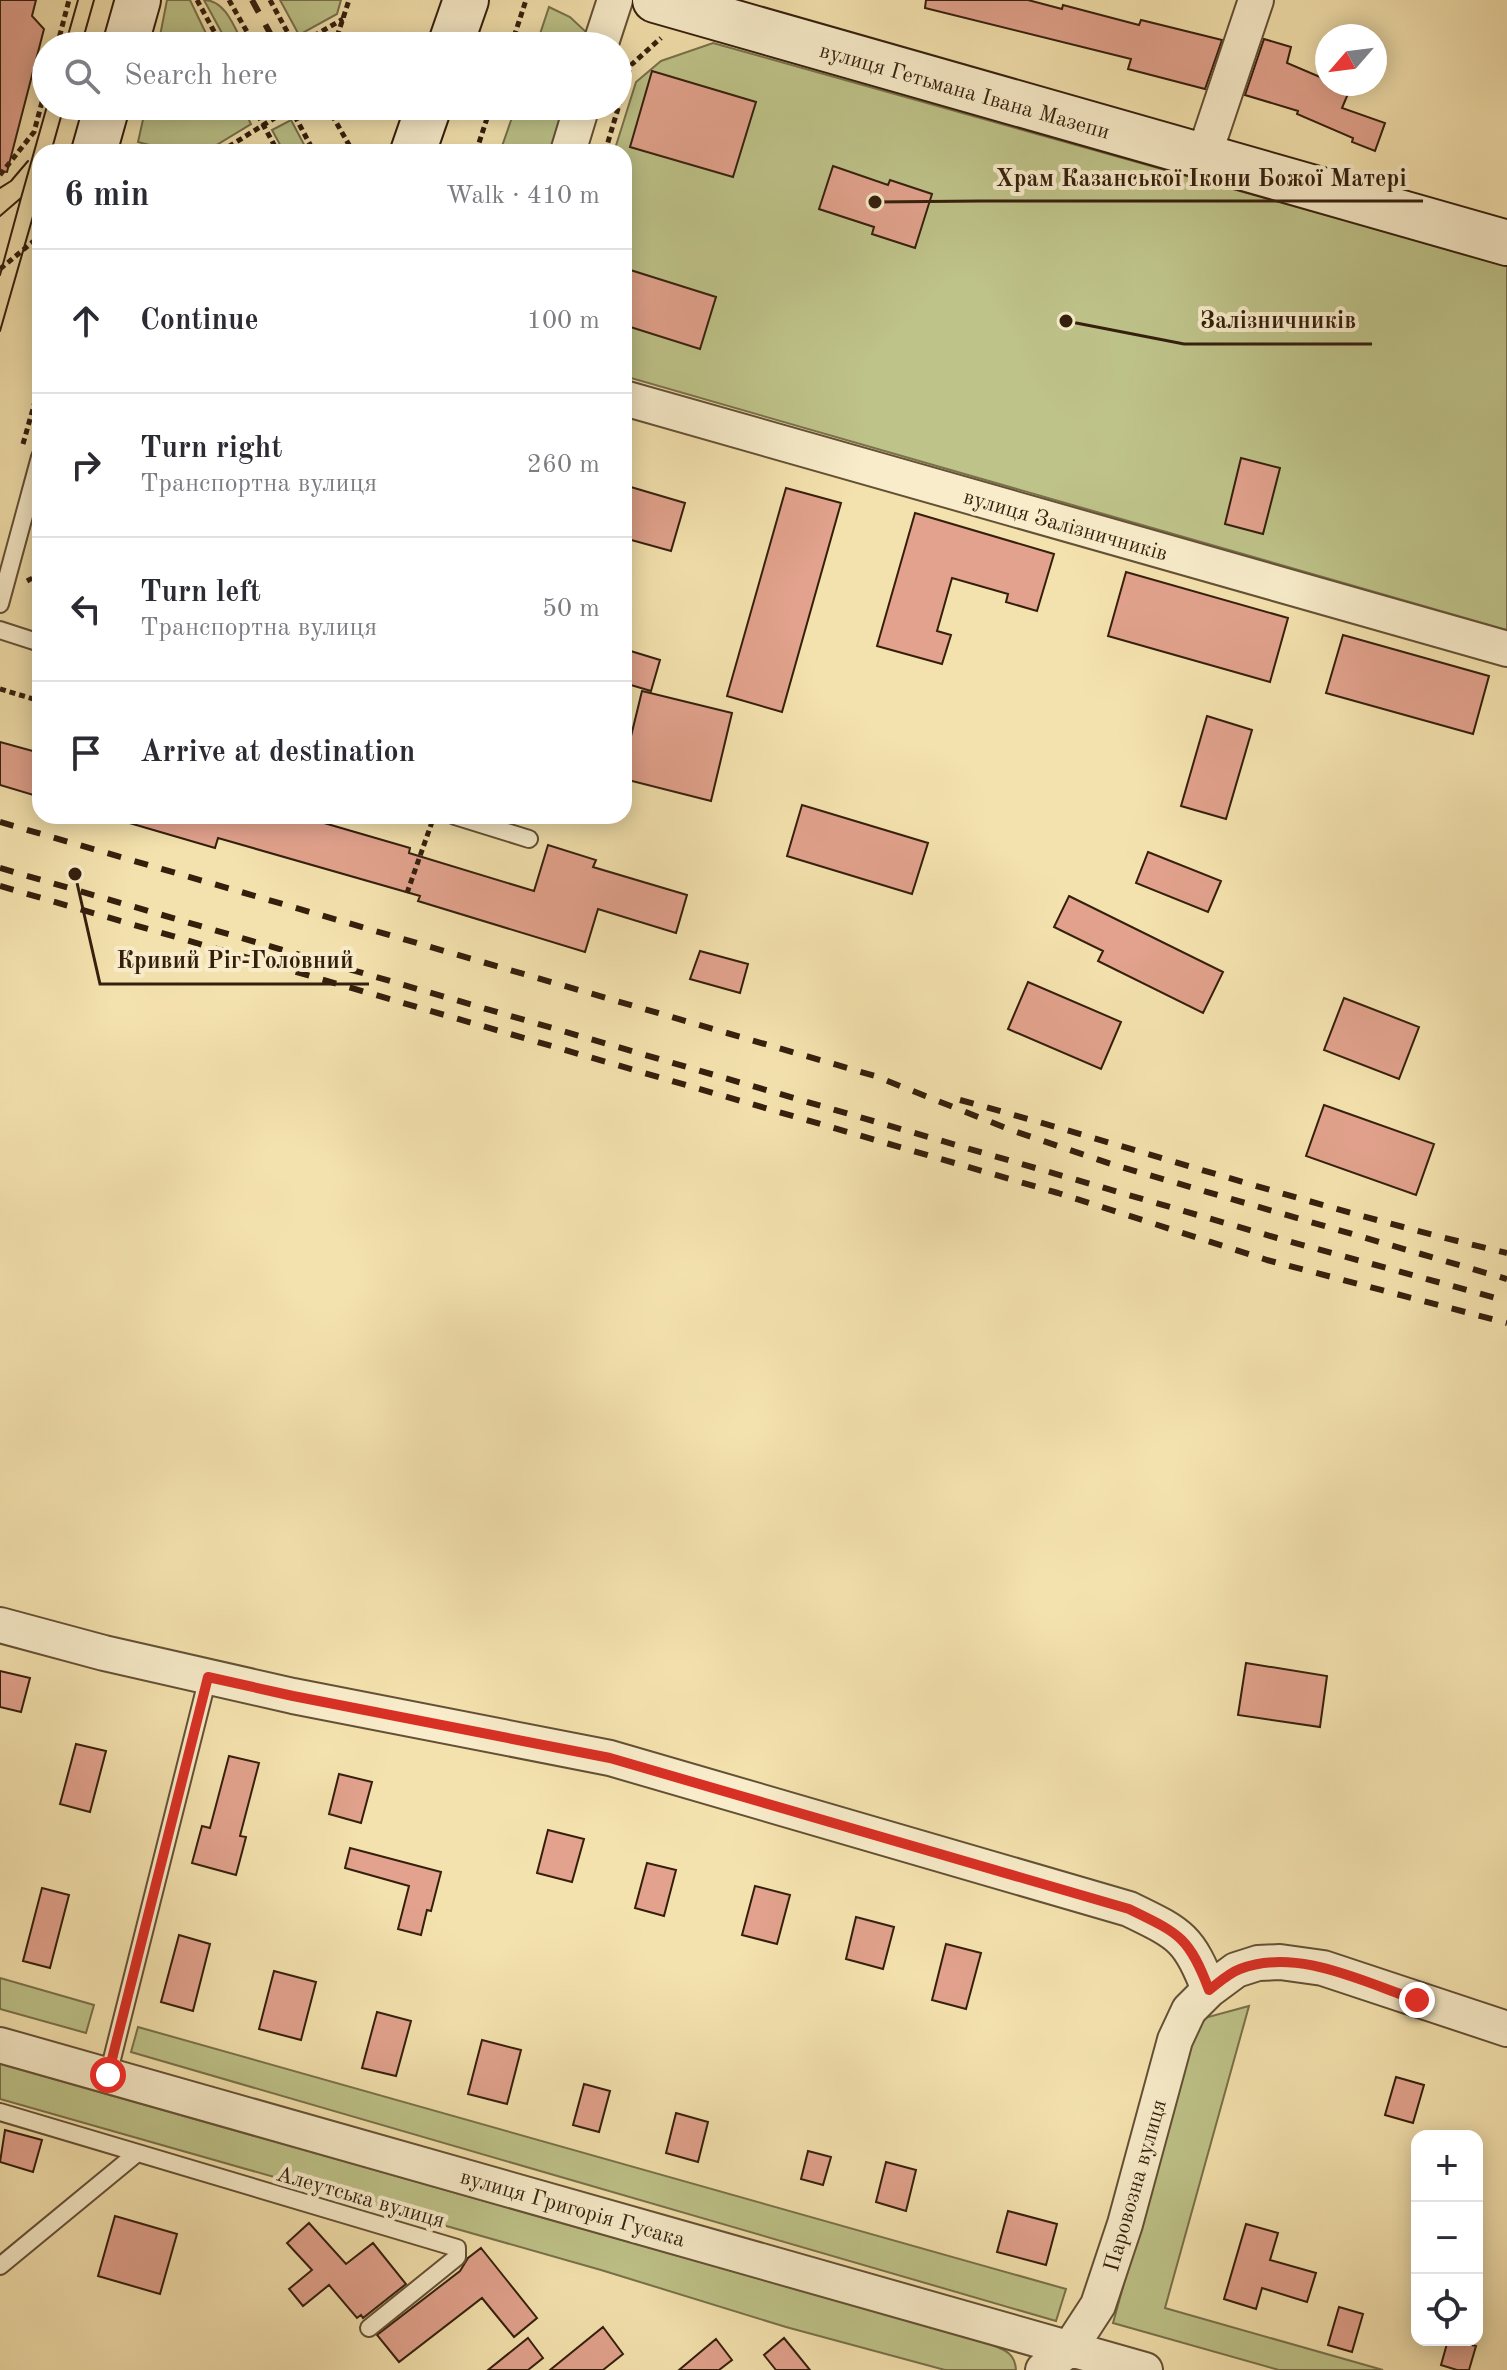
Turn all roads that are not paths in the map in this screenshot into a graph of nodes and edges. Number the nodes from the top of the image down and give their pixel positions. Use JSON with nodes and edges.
{"nodes":[{"id":1,"x":138,"y":0,"type":"edge"},
{"id":2,"x":466,"y":0,"type":"edge"},
{"id":3,"x":615,"y":0,"type":"edge"},
{"id":4,"x":1256,"y":0,"type":"edge"},
{"id":5,"x":661,"y":16,"type":"edge"},
{"id":6,"x":129,"y":32,"type":"edge"},
{"id":7,"x":455,"y":32,"type":"edge"},
{"id":8,"x":605,"y":32,"type":"edge"},
{"id":9,"x":103,"y":120,"type":"edge"},
{"id":10,"x":424,"y":120,"type":"edge"},
{"id":11,"x":578,"y":120,"type":"edge"},
{"id":12,"x":96,"y":144,"type":"edge"},
{"id":13,"x":416,"y":144,"type":"edge"},
{"id":14,"x":570,"y":144,"type":"edge"},
{"id":15,"x":1203,"y":158,"type":"junction"},
{"id":16,"x":1507,"y":243,"type":"edge"},
{"id":17,"x":632,"y":400,"type":"edge"},
{"id":18,"x":32,"y":486,"type":"edge"},
{"id":19,"x":0,"y":604,"type":"edge"},
{"id":20,"x":0,"y":630,"type":"edge"},
{"id":21,"x":32,"y":640,"type":"edge"},
{"id":22,"x":1507,"y":649,"type":"edge"},
{"id":23,"x":481,"y":824,"type":"edge"},
{"id":24,"x":529,"y":839,"type":"dead end"},
{"id":25,"x":0,"y":1625,"type":"edge"},
{"id":26,"x":208,"y":1677,"type":"junction"},
{"id":27,"x":1209,"y":1990,"type":"junction"},
{"id":28,"x":1507,"y":2029,"type":"edge"},
{"id":29,"x":0,"y":2045,"type":"edge"},
{"id":30,"x":108,"y":2075,"type":"junction"},
{"id":31,"x":0,"y":2112,"type":"edge"},
{"id":32,"x":136,"y":2154,"type":"junction"},
{"id":33,"x":0,"y":2266,"type":"edge"},
{"id":34,"x":369,"y":2328,"type":"dead end"},
{"id":35,"x":1070,"y":2348,"type":"junction"},
{"id":36,"x":1043,"y":2370,"type":"edge"},
{"id":37,"x":1145,"y":2370,"type":"edge"}],
"edges":[{"from":1,"to":6,"type":"street"},
{"from":2,"to":7,"type":"street"},
{"from":3,"to":8,"type":"street"},
{"from":4,"to":15,"type":"street"},
{"from":5,"to":15,"type":"street","name":"вулиця Гетьмана Івана Мазепи"},
{"from":9,"to":12,"type":"street"},
{"from":10,"to":13,"type":"street"},
{"from":11,"to":14,"type":"street"},
{"from":15,"to":16,"type":"street","name":"вулиця Гетьмана Івана Мазепи"},
{"from":17,"to":22,"type":"street","name":"вулиця Залізничників"},
{"from":18,"to":19,"type":"lane"},
{"from":20,"to":21,"type":"lane"},
{"from":23,"to":24,"type":"lane"},
{"from":25,"to":26,"type":"street"},
{"from":26,"to":27,"type":"street"},
{"from":26,"to":30,"type":"lane"},
{"from":27,"to":28,"type":"street","name":"Паровозна вулиця"},
{"from":27,"to":35,"type":"street","name":"Паровозна вулиця"},
{"from":29,"to":30,"type":"street","name":"вулиця Григорія Гусака"},
{"from":30,"to":35,"type":"street","name":"вулиця Григорія Гусака"},
{"from":31,"to":32,"type":"lane","name":"Алеутська вулиця"},
{"from":32,"to":33,"type":"lane"},
{"from":32,"to":34,"type":"lane","name":"Алеутська вулиця"},
{"from":35,"to":36,"type":"street","name":"Паровозна вулиця"},
{"from":35,"to":37,"type":"street","name":"вулиця Григорія Гусака"}]}
